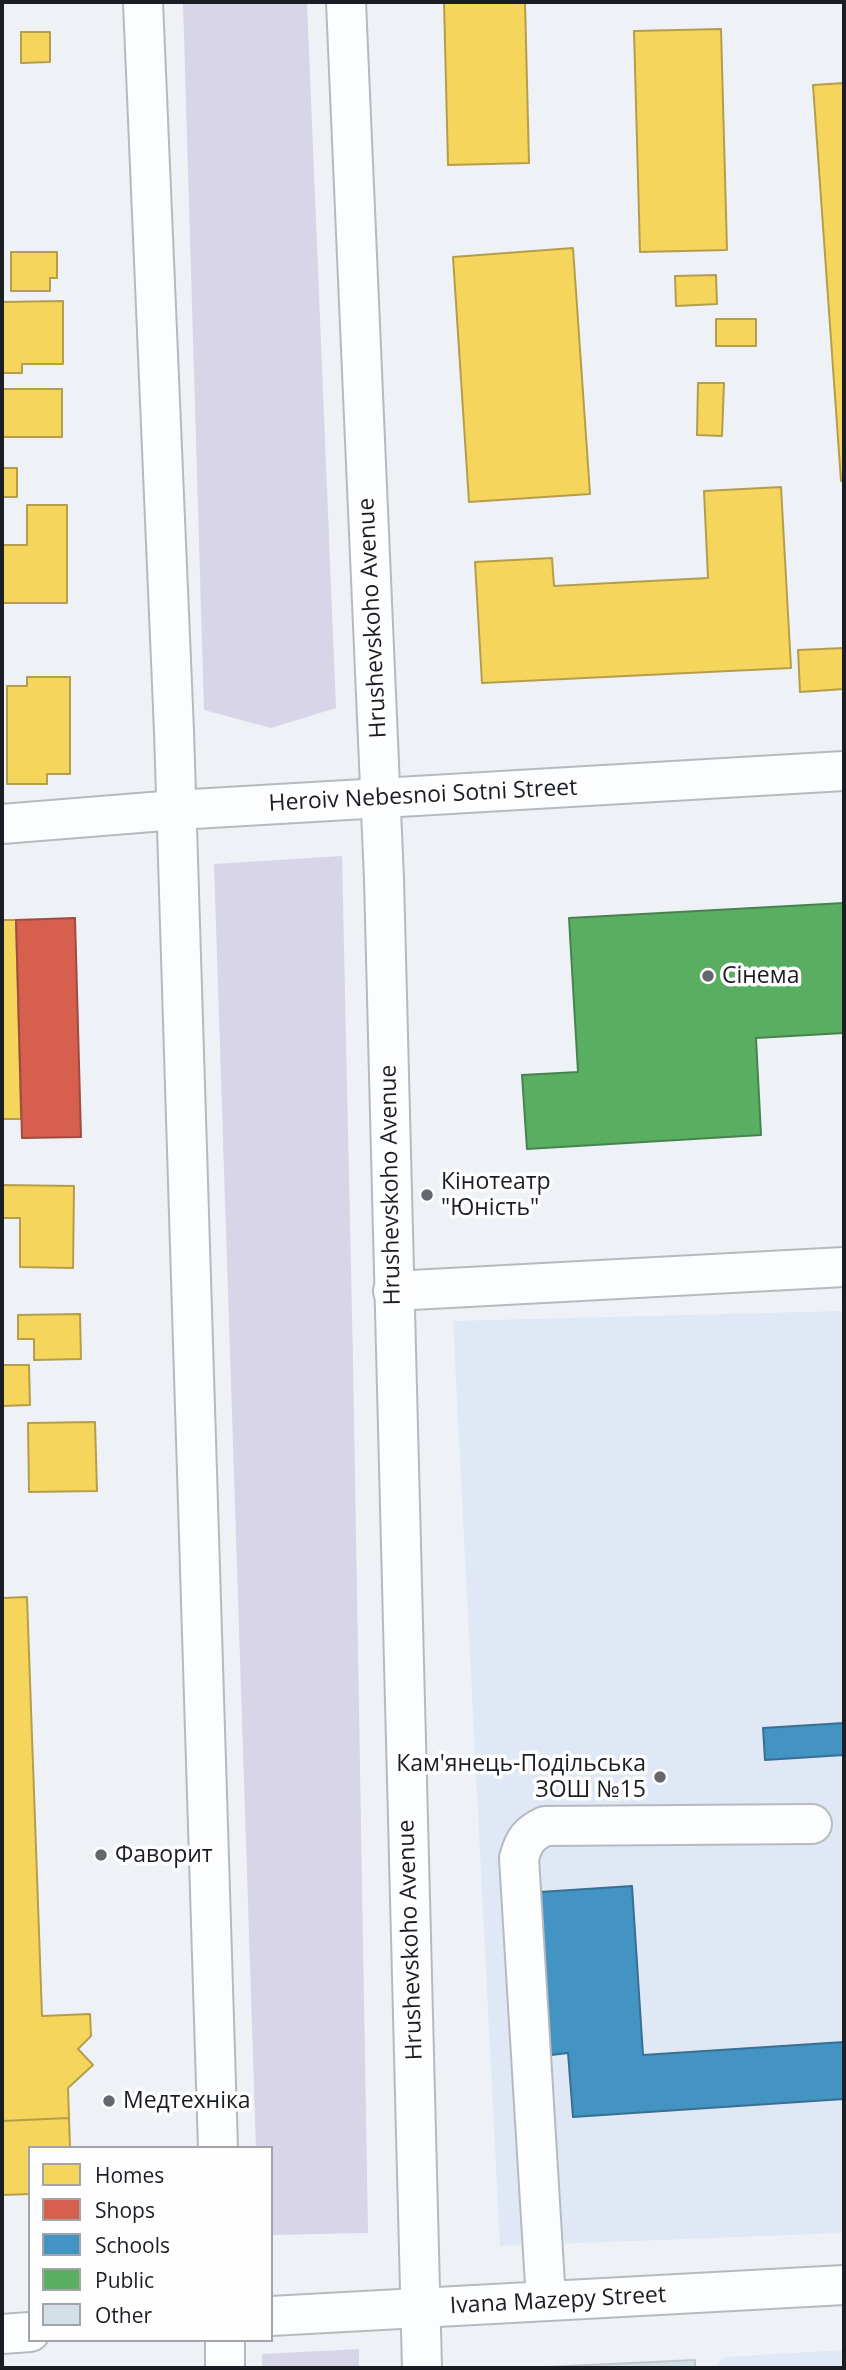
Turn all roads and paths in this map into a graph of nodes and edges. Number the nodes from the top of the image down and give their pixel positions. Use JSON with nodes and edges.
{"nodes":[{"id":1,"x":143,"y":2,"type":"edge"},
{"id":2,"x":346,"y":2,"type":"edge"},
{"id":3,"x":844,"y":771,"type":"edge"},
{"id":4,"x":381,"y":798,"type":"junction"},
{"id":5,"x":176,"y":810,"type":"junction"},
{"id":6,"x":2,"y":824,"type":"edge"},
{"id":7,"x":844,"y":1267,"type":"edge"},
{"id":8,"x":393,"y":1291,"type":"junction"},
{"id":9,"x":812,"y":1824,"type":"dead end"},
{"id":10,"x":218,"y":2146,"type":"edge"},
{"id":11,"x":844,"y":2285,"type":"edge"},
{"id":12,"x":546,"y":2301,"type":"junction"},
{"id":13,"x":419,"y":2308,"type":"junction"},
{"id":14,"x":273,"y":2316,"type":"edge"},
{"id":15,"x":28,"y":2332,"type":"edge"},
{"id":16,"x":2,"y":2334,"type":"edge"},
{"id":17,"x":225,"y":2342,"type":"edge"},
{"id":18,"x":225,"y":2368,"type":"edge"},
{"id":19,"x":422,"y":2368,"type":"edge"}],
"edges":[{"from":1,"to":5,"type":"main road"},
{"from":2,"to":4,"type":"main road","name":"Hrushevskoho Avenue"},
{"from":3,"to":4,"type":"main road","name":"Heroiv Nebesnoi Sotni Street"},
{"from":4,"to":5,"type":"main road","name":"Heroiv Nebesnoi Sotni Street"},
{"from":4,"to":8,"type":"main road","name":"Hrushevskoho Avenue"},
{"from":5,"to":6,"type":"main road","name":"Heroiv Nebesnoi Sotni Street"},
{"from":5,"to":10,"type":"main road"},
{"from":7,"to":8,"type":"main road"},
{"from":8,"to":13,"type":"main road","name":"Hrushevskoho Avenue"},
{"from":9,"to":12,"type":"main road"},
{"from":11,"to":12,"type":"main road","name":"Ivana Mazepy Street"},
{"from":12,"to":13,"type":"main road","name":"Ivana Mazepy Street"},
{"from":13,"to":14,"type":"main road","name":"Ivana Mazepy Street"},
{"from":13,"to":19,"type":"main road","name":"Hrushevskoho Avenue"},
{"from":15,"to":16,"type":"main road"},
{"from":17,"to":18,"type":"main road"}]}
